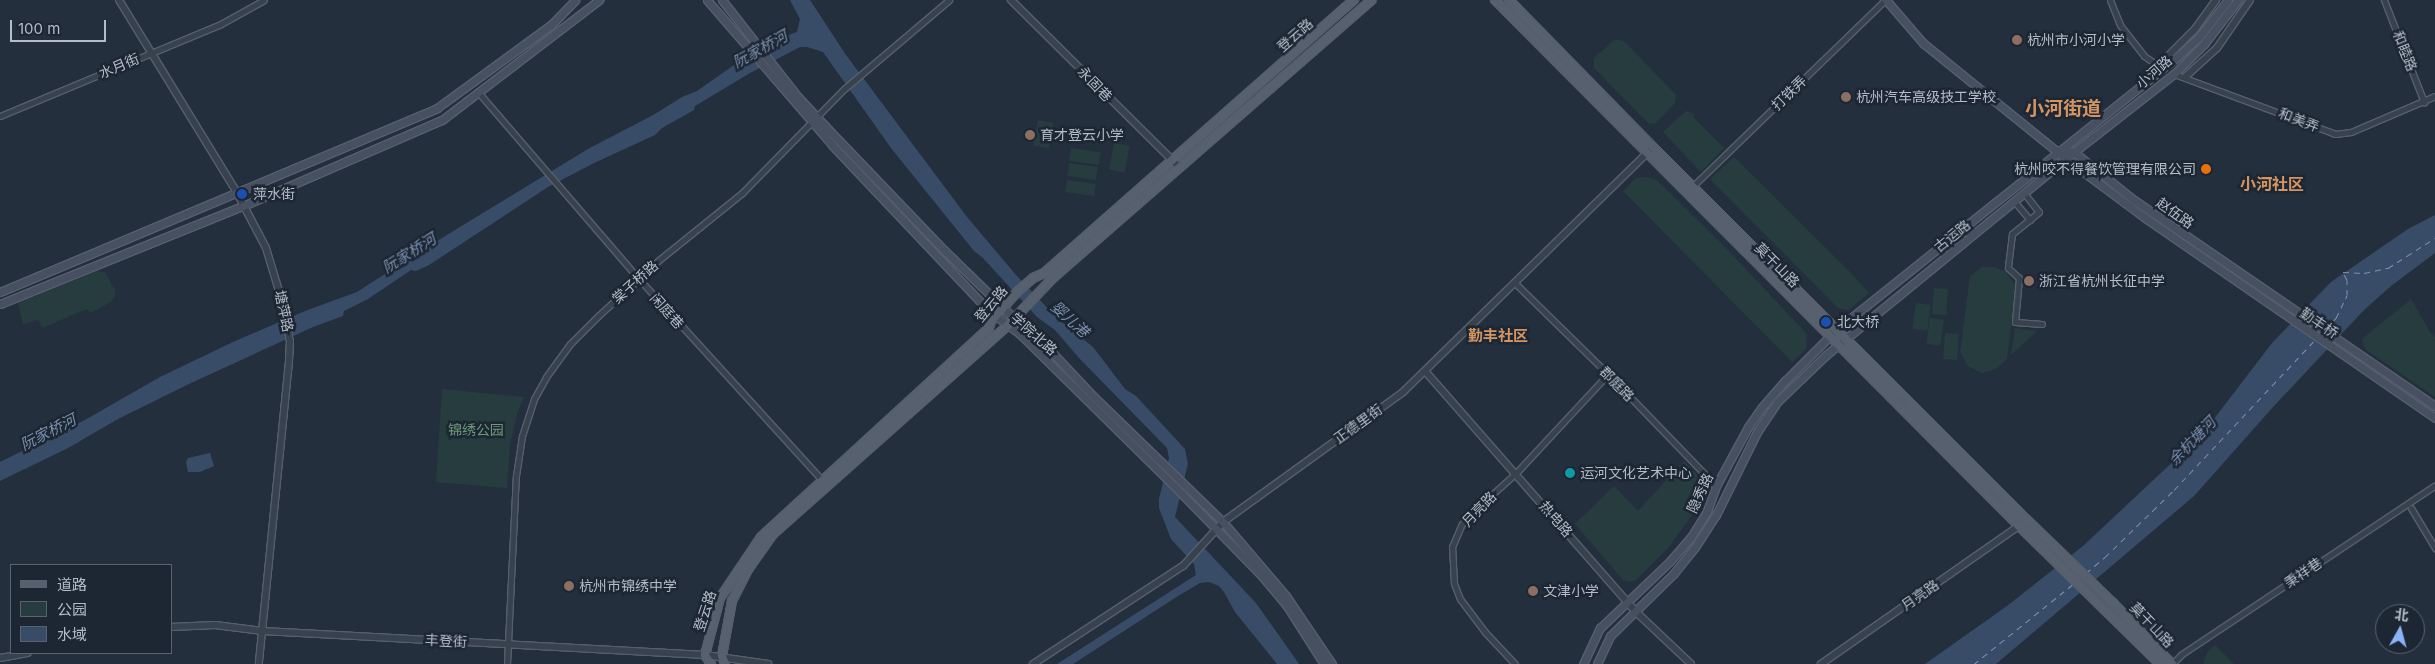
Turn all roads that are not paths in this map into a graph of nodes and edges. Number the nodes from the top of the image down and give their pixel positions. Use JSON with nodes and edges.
{"nodes":[{"id":1,"x":118,"y":0,"type":"edge"},
{"id":2,"x":264,"y":0,"type":"edge"},
{"id":3,"x":575,"y":0,"type":"edge"},
{"id":4,"x":599,"y":0,"type":"edge"},
{"id":5,"x":707,"y":0,"type":"edge"},
{"id":6,"x":722,"y":0,"type":"edge"},
{"id":7,"x":949,"y":0,"type":"edge"},
{"id":8,"x":1011,"y":0,"type":"edge"},
{"id":9,"x":1354,"y":0,"type":"edge"},
{"id":10,"x":1371,"y":0,"type":"edge"},
{"id":11,"x":1495,"y":0,"type":"edge"},
{"id":12,"x":1509,"y":0,"type":"edge"},
{"id":13,"x":1885,"y":0,"type":"edge"},
{"id":14,"x":2110,"y":0,"type":"edge"},
{"id":15,"x":2216,"y":0,"type":"edge"},
{"id":16,"x":2228,"y":0,"type":"edge"},
{"id":17,"x":2238,"y":0,"type":"edge"},
{"id":18,"x":2250,"y":0,"type":"edge"},
{"id":19,"x":2384,"y":0,"type":"edge"},
{"id":20,"x":149,"y":53,"type":"junction"},
{"id":21,"x":2162,"y":68,"type":"junction"},
{"id":22,"x":2174,"y":74,"type":"junction"},
{"id":23,"x":2185,"y":78,"type":"junction"},
{"id":24,"x":478,"y":92,"type":"junction"},
{"id":25,"x":2435,"y":96,"type":"edge"},
{"id":26,"x":2424,"y":102,"type":"junction"},
{"id":27,"x":0,"y":116,"type":"edge"},
{"id":28,"x":814,"y":119,"type":"junction"},
{"id":29,"x":1651,"y":149,"type":"junction"},
{"id":30,"x":2058,"y":150,"type":"junction"},
{"id":31,"x":2074,"y":152,"type":"junction"},
{"id":32,"x":1171,"y":159,"type":"junction"},
{"id":33,"x":2066,"y":159,"type":"junction"},
{"id":34,"x":1179,"y":167,"type":"junction"},
{"id":35,"x":1693,"y":186,"type":"junction"},
{"id":36,"x":236,"y":191,"type":"junction"},
{"id":37,"x":2024,"y":193,"type":"junction"},
{"id":38,"x":2014,"y":201,"type":"junction"},
{"id":39,"x":243,"y":206,"type":"junction"},
{"id":40,"x":2030,"y":220,"type":"junction"},
{"id":41,"x":639,"y":280,"type":"junction"},
{"id":42,"x":1516,"y":284,"type":"junction"},
{"id":43,"x":0,"y":292,"type":"edge"},
{"id":44,"x":2277,"y":299,"type":"joint"},
{"id":45,"x":0,"y":304,"type":"edge"},
{"id":46,"x":1003,"y":307,"type":"junction"},
{"id":47,"x":2272,"y":307,"type":"joint"},
{"id":48,"x":995,"y":316,"type":"junction"},
{"id":49,"x":1014,"y":318,"type":"junction"},
{"id":50,"x":2042,"y":324,"type":"dead end"},
{"id":51,"x":1007,"y":326,"type":"junction"},
{"id":52,"x":1833,"y":333,"type":"junction"},
{"id":53,"x":1842,"y":342,"type":"junction"},
{"id":54,"x":1425,"y":371,"type":"junction"},
{"id":55,"x":1608,"y":374,"type":"junction"},
{"id":56,"x":2435,"y":406,"type":"edge"},
{"id":57,"x":2435,"y":418,"type":"edge"},
{"id":58,"x":1516,"y":473,"type":"junction"},
{"id":59,"x":822,"y":480,"type":"junction"},
{"id":60,"x":2435,"y":485,"type":"edge"},
{"id":61,"x":1716,"y":486,"type":"junction"},
{"id":62,"x":2411,"y":508,"type":"dead end"},
{"id":63,"x":1223,"y":522,"type":"junction"},
{"id":64,"x":2019,"y":526,"type":"junction"},
{"id":65,"x":1216,"y":532,"type":"junction"},
{"id":66,"x":2435,"y":548,"type":"edge"},
{"id":67,"x":1627,"y":602,"type":"junction"},
{"id":68,"x":1635,"y":611,"type":"junction"},
{"id":69,"x":172,"y":627,"type":"edge"},
{"id":70,"x":263,"y":631,"type":"junction"},
{"id":71,"x":509,"y":645,"type":"junction"},
{"id":72,"x":22,"y":654,"type":"edge"},
{"id":73,"x":705,"y":655,"type":"junction"},
{"id":74,"x":0,"y":658,"type":"edge"},
{"id":75,"x":723,"y":660,"type":"edge"},
{"id":76,"x":259,"y":664,"type":"edge"},
{"id":77,"x":507,"y":664,"type":"edge"},
{"id":78,"x":710,"y":664,"type":"edge"},
{"id":79,"x":768,"y":664,"type":"edge"},
{"id":80,"x":1033,"y":664,"type":"edge"},
{"id":81,"x":1324,"y":664,"type":"edge"},
{"id":82,"x":1332,"y":664,"type":"edge"},
{"id":83,"x":1515,"y":664,"type":"edge"},
{"id":84,"x":1583,"y":664,"type":"edge"},
{"id":85,"x":1597,"y":664,"type":"edge"},
{"id":86,"x":1691,"y":664,"type":"edge"},
{"id":87,"x":1822,"y":664,"type":"edge"},
{"id":88,"x":2160,"y":664,"type":"edge"},
{"id":89,"x":2172,"y":664,"type":"edge"}],
"edges":[{"from":1,"to":20,"type":"street","name":"塘萍路"},
{"from":2,"to":20,"type":"street","name":"水月街"},
{"from":3,"to":36,"type":"main road"},
{"from":4,"to":24,"type":"main road"},
{"from":5,"to":28,"type":"main road","name":"学院北路"},
{"from":6,"to":28,"type":"main road","name":"学院北路"},
{"from":7,"to":28,"type":"street","name":"棠子桥路"},
{"from":8,"to":32,"type":"street","name":"永固巷"},
{"from":9,"to":32,"type":"main road","name":"登云路"},
{"from":10,"to":34,"type":"main road","name":"登云路"},
{"from":11,"to":29,"type":"main road","name":"莫干山路"},
{"from":12,"to":29,"type":"main road","name":"莫干山路"},
{"from":13,"to":30,"type":"main road","name":"赵伍路"},
{"from":13,"to":35,"type":"street","name":"打铁弄"},
{"from":14,"to":21,"type":"street"},
{"from":15,"to":21,"type":"street"},
{"from":16,"to":21,"type":"main road","name":"小河路"},
{"from":17,"to":22,"type":"main road","name":"小河路"},
{"from":18,"to":23,"type":"street"},
{"from":19,"to":26,"type":"street","name":"和睦路"},
{"from":20,"to":27,"type":"street","name":"水月街"},
{"from":20,"to":36,"type":"street","name":"塘萍路"},
{"from":21,"to":30,"type":"main road","name":"古运路"},
{"from":22,"to":23,"type":"street","name":"和美弄"},
{"from":22,"to":31,"type":"main road","name":"小河路"},
{"from":23,"to":26,"type":"street","name":"和美弄"},
{"from":24,"to":39,"type":"main road"},
{"from":24,"to":41,"type":"street","name":"闲庭巷"},
{"from":25,"to":26,"type":"street","name":"和美弄"},
{"from":28,"to":41,"type":"street","name":"棠子桥路"},
{"from":28,"to":46,"type":"main road","name":"学院北路"},
{"from":28,"to":48,"type":"main road","name":"学院北路"},
{"from":29,"to":35,"type":"main road","name":"莫干山路"},
{"from":29,"to":42,"type":"street","name":"正德里街"},
{"from":29,"to":52,"type":"main road","name":"莫干山路"},
{"from":30,"to":31,"type":"main road"},
{"from":30,"to":33,"type":"main road","name":"赵伍路"},
{"from":30,"to":52,"type":"main road","name":"古运路"},
{"from":31,"to":33,"type":"main road","name":"古运路"},
{"from":31,"to":44,"type":"main road","name":"赵伍路"},
{"from":32,"to":34,"type":"street","name":"永固巷"},
{"from":32,"to":46,"type":"main road","name":"登云路"},
{"from":33,"to":37,"type":"main road","name":"古运路"},
{"from":33,"to":47,"type":"main road","name":"赵伍路"},
{"from":34,"to":49,"type":"main road","name":"登云路"},
{"from":35,"to":52,"type":"main road","name":"莫干山路"},
{"from":36,"to":39,"type":"street","name":"塘萍路"},
{"from":36,"to":43,"type":"main road"},
{"from":37,"to":38,"type":"main road","name":"古运路"},
{"from":37,"to":40,"type":"street"},
{"from":38,"to":40,"type":"street"},
{"from":38,"to":53,"type":"main road","name":"古运路"},
{"from":39,"to":45,"type":"main road"},
{"from":39,"to":70,"type":"street","name":"塘萍路"},
{"from":40,"to":50,"type":"street"},
{"from":41,"to":59,"type":"street","name":"闲庭巷"},
{"from":41,"to":71,"type":"street","name":"棠子桥路"},
{"from":42,"to":54,"type":"street","name":"正德里街"},
{"from":42,"to":55,"type":"street","name":"郡庭路"},
{"from":44,"to":56,"type":"main road","name":"勤丰桥"},
{"from":46,"to":48,"type":"main road","name":"登云路"},
{"from":46,"to":49,"type":"main road","name":"学院北路"},
{"from":47,"to":57,"type":"main road","name":"勤丰桥"},
{"from":48,"to":51,"type":"main road","name":"学院北路"},
{"from":48,"to":59,"type":"main road","name":"登云路"},
{"from":49,"to":51,"type":"main road","name":"登云路"},
{"from":49,"to":63,"type":"main road","name":"学院北路"},
{"from":51,"to":65,"type":"main road","name":"学院北路"},
{"from":51,"to":75,"type":"main road","name":"登云路"},
{"from":52,"to":53,"type":"main road","name":"莫干山路"},
{"from":52,"to":61,"type":"main road","name":"隐秀路"},
{"from":53,"to":64,"type":"main road","name":"莫干山路"},
{"from":53,"to":68,"type":"main road","name":"隐秀路"},
{"from":53,"to":89,"type":"main road","name":"莫干山路"},
{"from":54,"to":58,"type":"street","name":"热电路"},
{"from":54,"to":63,"type":"street","name":"正德里街"},
{"from":55,"to":58,"type":"street","name":"月亮路"},
{"from":55,"to":61,"type":"street","name":"郡庭路"},
{"from":58,"to":67,"type":"street","name":"热电路"},
{"from":58,"to":83,"type":"street","name":"月亮路"},
{"from":59,"to":73,"type":"main road","name":"登云路"},
{"from":60,"to":89,"type":"street","name":"秉祥巷"},
{"from":61,"to":67,"type":"main road","name":"隐秀路"},
{"from":62,"to":66,"type":"street"},
{"from":63,"to":65,"type":"street","name":"正德里街"},
{"from":63,"to":82,"type":"main road","name":"学院北路"},
{"from":64,"to":87,"type":"street","name":"月亮路"},
{"from":64,"to":88,"type":"main road","name":"莫干山路"},
{"from":65,"to":80,"type":"street","name":"正德里街"},
{"from":65,"to":81,"type":"main road","name":"学院北路"},
{"from":67,"to":68,"type":"street","name":"热电路"},
{"from":67,"to":84,"type":"main road","name":"隐秀路"},
{"from":68,"to":85,"type":"main road","name":"隐秀路"},
{"from":68,"to":86,"type":"street","name":"热电路"},
{"from":69,"to":70,"type":"street","name":"丰登街"},
{"from":70,"to":71,"type":"street","name":"丰登街"},
{"from":70,"to":76,"type":"street","name":"塘萍路"},
{"from":71,"to":73,"type":"street","name":"丰登街"},
{"from":71,"to":77,"type":"street","name":"棠子桥路"},
{"from":72,"to":74,"type":"street"},
{"from":73,"to":75,"type":"street","name":"丰登街"},
{"from":73,"to":78,"type":"main road"},
{"from":75,"to":79,"type":"street"}]}
